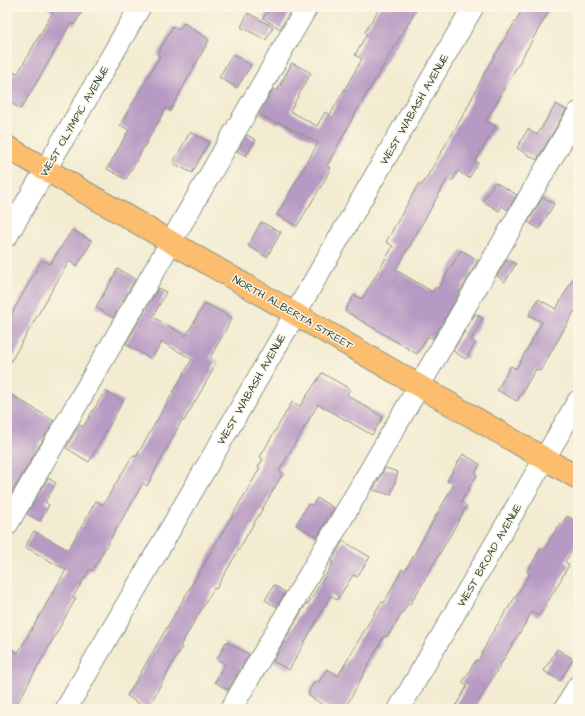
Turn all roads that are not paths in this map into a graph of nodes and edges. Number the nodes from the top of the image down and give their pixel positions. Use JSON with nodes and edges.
{"nodes":[{"id":1,"x":140,"y":7,"type":"edge"},
{"id":2,"x":308,"y":7,"type":"edge"},
{"id":3,"x":473,"y":7,"type":"edge"},
{"id":4,"x":578,"y":113,"type":"edge"},
{"id":5,"x":7,"y":147,"type":"edge"},
{"id":6,"x":46,"y":169,"type":"junction"},
{"id":7,"x":7,"y":236,"type":"edge"},
{"id":8,"x":171,"y":242,"type":"junction"},
{"id":9,"x":295,"y":314,"type":"junction"},
{"id":10,"x":419,"y":385,"type":"junction"},
{"id":11,"x":578,"y":401,"type":"edge"},
{"id":12,"x":545,"y":459,"type":"junction"},
{"id":13,"x":578,"y":478,"type":"edge"},
{"id":14,"x":7,"y":525,"type":"edge"},
{"id":15,"x":578,"y":686,"type":"edge"},
{"id":16,"x":66,"y":709,"type":"edge"},
{"id":17,"x":231,"y":709,"type":"edge"},
{"id":18,"x":399,"y":709,"type":"edge"},
{"id":19,"x":565,"y":709,"type":"edge"}],
"edges":[{"from":1,"to":6,"type":"street","name":"WEST OLYMPIC AVENUE"},
{"from":2,"to":8,"type":"street"},
{"from":3,"to":9,"type":"street","name":"WEST WABASH AVENUE"},
{"from":4,"to":10,"type":"street"},
{"from":5,"to":6,"type":"main road","name":"NORTH ALBERTA STREET"},
{"from":6,"to":7,"type":"street","name":"WEST OLYMPIC AVENUE"},
{"from":6,"to":8,"type":"main road","name":"NORTH ALBERTA STREET"},
{"from":8,"to":9,"type":"main road","name":"NORTH ALBERTA STREET"},
{"from":8,"to":14,"type":"street"},
{"from":9,"to":10,"type":"main road","name":"NORTH ALBERTA STREET"},
{"from":9,"to":16,"type":"street","name":"WEST WABASH AVENUE"},
{"from":10,"to":12,"type":"main road","name":"NORTH ALBERTA STREET"},
{"from":10,"to":17,"type":"street"},
{"from":11,"to":12,"type":"street","name":"WEST BROAD AVENUE"},
{"from":12,"to":13,"type":"main road","name":"NORTH ALBERTA STREET"},
{"from":12,"to":18,"type":"street","name":"WEST BROAD AVENUE"},
{"from":15,"to":19,"type":"street"}]}
